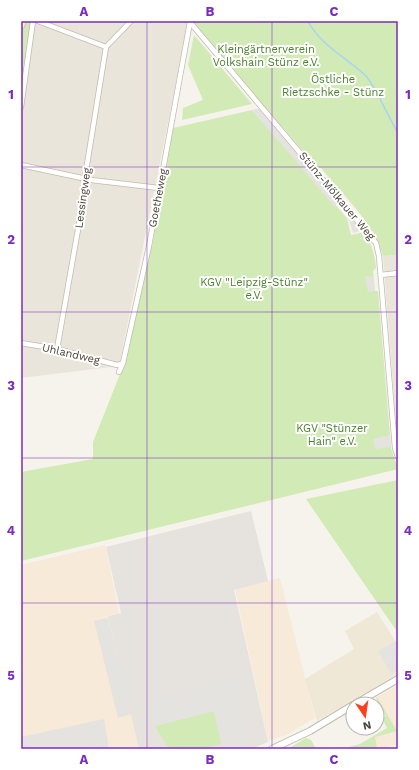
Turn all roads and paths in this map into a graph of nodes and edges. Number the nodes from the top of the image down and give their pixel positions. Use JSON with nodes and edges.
{"nodes":[{"id":1,"x":22,"y":21,"type":"edge"},
{"id":2,"x":33,"y":21,"type":"edge"},
{"id":3,"x":38,"y":21,"type":"edge"},
{"id":4,"x":131,"y":21,"type":"edge"},
{"id":5,"x":190,"y":22,"type":"edge"},
{"id":6,"x":21,"y":25,"type":"edge"},
{"id":7,"x":106,"y":47,"type":"junction"},
{"id":8,"x":21,"y":107,"type":"edge"},
{"id":9,"x":21,"y":165,"type":"edge"},
{"id":10,"x":85,"y":178,"type":"junction"},
{"id":11,"x":160,"y":188,"type":"junction"},
{"id":12,"x":398,"y":273,"type":"edge"},
{"id":13,"x":381,"y":275,"type":"junction"},
{"id":14,"x":21,"y":343,"type":"edge"},
{"id":15,"x":56,"y":349,"type":"junction"},
{"id":16,"x":121,"y":364,"type":"junction"},
{"id":17,"x":118,"y":372,"type":"dead end"},
{"id":18,"x":398,"y":457,"type":"edge"},
{"id":19,"x":398,"y":679,"type":"edge"},
{"id":20,"x":369,"y":696,"type":"edge"},
{"id":21,"x":345,"y":710,"type":"edge"},
{"id":22,"x":272,"y":749,"type":"edge"}],
"edges":[{"from":1,"to":6,"type":"main road"},
{"from":2,"to":8,"type":"street"},
{"from":3,"to":7,"type":"street"},
{"from":4,"to":7,"type":"street"},
{"from":5,"to":11,"type":"street","name":"Goetheweg"},
{"from":5,"to":13,"type":"street","name":"Stünz-Mölkauer Weg"},
{"from":7,"to":10,"type":"street","name":"Lessingweg"},
{"from":9,"to":10,"type":"street"},
{"from":10,"to":11,"type":"street"},
{"from":10,"to":15,"type":"street","name":"Lessingweg"},
{"from":11,"to":16,"type":"street","name":"Goetheweg"},
{"from":12,"to":13,"type":"street"},
{"from":13,"to":18,"type":"street","name":"Stünz-Mölkauer Weg"},
{"from":14,"to":15,"type":"street","name":"Uhlandweg"},
{"from":15,"to":16,"type":"street","name":"Uhlandweg"},
{"from":16,"to":17,"type":"street","name":"Goetheweg"},
{"from":19,"to":20,"type":"street"},
{"from":21,"to":22,"type":"street"}]}
